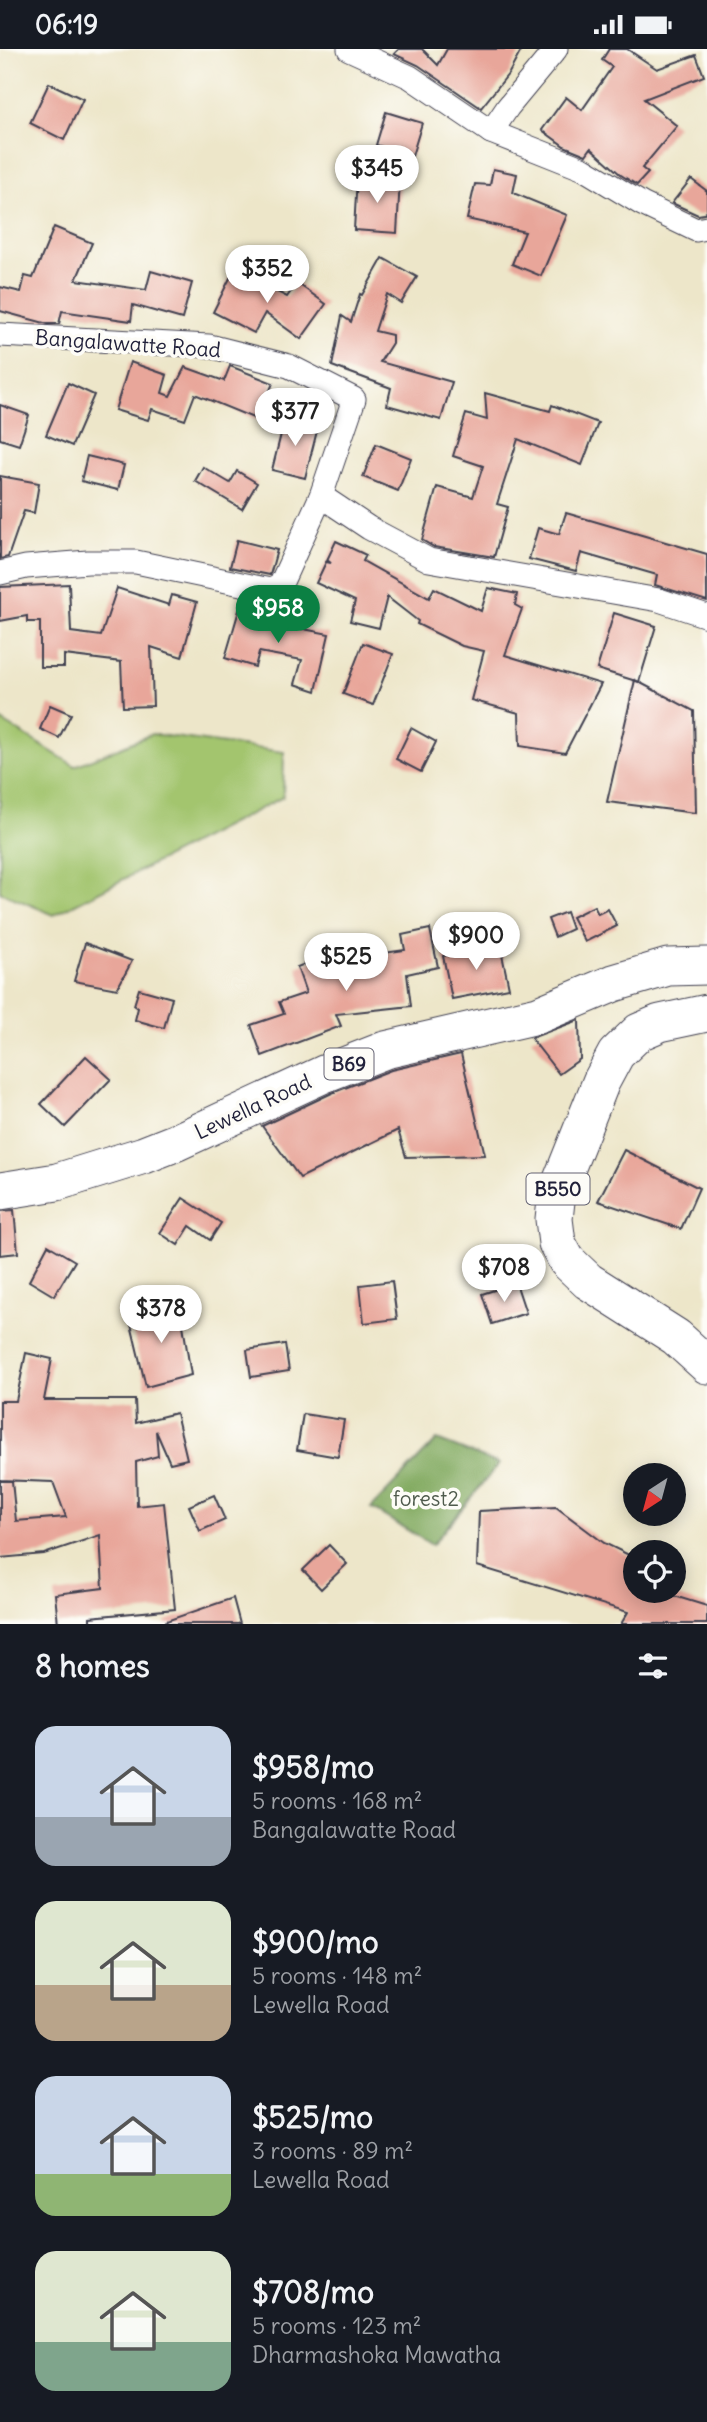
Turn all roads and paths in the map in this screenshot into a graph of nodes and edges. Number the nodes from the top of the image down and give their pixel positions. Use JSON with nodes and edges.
{"nodes":[{"id":1,"x":349,"y":49,"type":"edge"},
{"id":2,"x":556,"y":49,"type":"edge"},
{"id":3,"x":491,"y":132,"type":"junction"},
{"id":4,"x":707,"y":228,"type":"edge"},
{"id":5,"x":0,"y":335,"type":"edge"},
{"id":6,"x":321,"y":496,"type":"junction"},
{"id":7,"x":0,"y":573,"type":"edge"},
{"id":8,"x":707,"y":616,"type":"edge"},
{"id":9,"x":707,"y":966,"type":"edge"},
{"id":10,"x":707,"y":1013,"type":"edge"},
{"id":11,"x":0,"y":1191,"type":"edge"},
{"id":12,"x":707,"y":1365,"type":"edge"}],
"edges":[{"from":1,"to":3,"type":"street"},
{"from":2,"to":3,"type":"street"},
{"from":3,"to":4,"type":"street"},
{"from":5,"to":6,"type":"street","name":"Bangalawatte Road"},
{"from":6,"to":7,"type":"street","name":"Bangalawatte Road"},
{"from":6,"to":8,"type":"street"},
{"from":9,"to":11,"type":"main road","name":"Lewella Road","number":"B69"},
{"from":10,"to":12,"type":"main road","number":"B550"}]}
